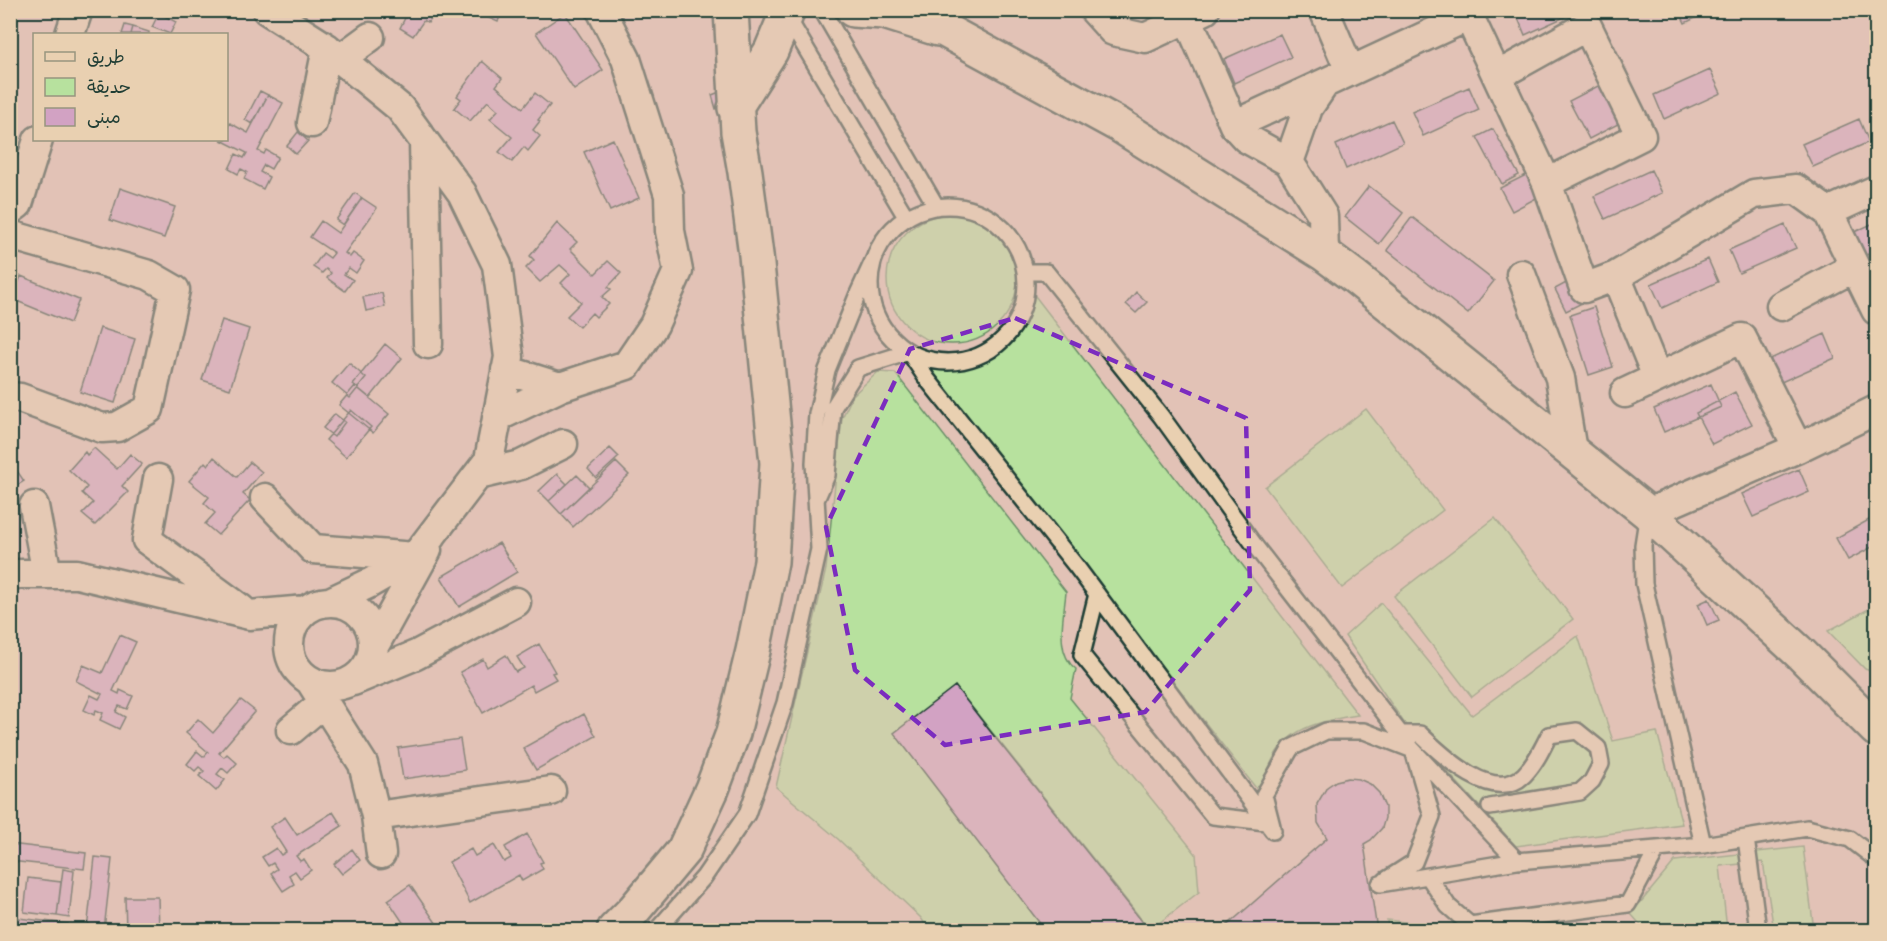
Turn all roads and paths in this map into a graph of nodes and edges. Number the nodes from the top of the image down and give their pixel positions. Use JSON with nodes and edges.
{"nodes":[{"id":1,"x":78,"y":10,"type":"edge"},
{"id":2,"x":267,"y":10,"type":"edge"},
{"id":3,"x":601,"y":10,"type":"edge"},
{"id":4,"x":731,"y":10,"type":"edge"},
{"id":5,"x":822,"y":10,"type":"edge"},
{"id":6,"x":853,"y":10,"type":"edge"},
{"id":7,"x":918,"y":10,"type":"edge"},
{"id":8,"x":1094,"y":10,"type":"edge"},
{"id":9,"x":1324,"y":10,"type":"edge"},
{"id":10,"x":783,"y":12,"type":"edge"},
{"id":11,"x":1193,"y":13,"type":"edge"},
{"id":12,"x":1468,"y":13,"type":"edge"},
{"id":13,"x":948,"y":32,"type":"junction"},
{"id":14,"x":70,"y":33,"type":"edge"},
{"id":15,"x":370,"y":37,"type":"dead end"},
{"id":16,"x":334,"y":53,"type":"junction"},
{"id":17,"x":1497,"y":76,"type":"junction"},
{"id":18,"x":1338,"y":77,"type":"junction"},
{"id":19,"x":735,"y":108,"type":"junction"},
{"id":20,"x":312,"y":123,"type":"dead end"},
{"id":21,"x":1234,"y":125,"type":"junction"},
{"id":22,"x":38,"y":141,"type":"edge"},
{"id":23,"x":424,"y":141,"type":"junction"},
{"id":24,"x":1288,"y":162,"type":"junction"},
{"id":25,"x":1547,"y":183,"type":"junction"},
{"id":26,"x":1876,"y":190,"type":"edge"},
{"id":27,"x":936,"y":206,"type":"junction"},
{"id":28,"x":10,"y":210,"type":"edge"},
{"id":29,"x":1828,"y":212,"type":"junction"},
{"id":30,"x":906,"y":217,"type":"junction"},
{"id":31,"x":10,"y":235,"type":"edge"},
{"id":32,"x":1324,"y":254,"type":"junction"},
{"id":33,"x":874,"y":260,"type":"junction"},
{"id":34,"x":1855,"y":267,"type":"junction"},
{"id":35,"x":1025,"y":272,"type":"junction"},
{"id":36,"x":1521,"y":274,"type":"dead end"},
{"id":37,"x":1616,"y":276,"type":"junction"},
{"id":38,"x":1781,"y":306,"type":"dead end"},
{"id":39,"x":1876,"y":309,"type":"edge"},
{"id":40,"x":428,"y":344,"type":"dead end"},
{"id":41,"x":909,"y":352,"type":"junction"},
{"id":42,"x":506,"y":370,"type":"junction"},
{"id":43,"x":1657,"y":377,"type":"junction"},
{"id":44,"x":560,"y":387,"type":"junction"},
{"id":45,"x":1625,"y":393,"type":"dead end"},
{"id":46,"x":10,"y":397,"type":"edge"},
{"id":47,"x":1876,"y":410,"type":"edge"},
{"id":48,"x":497,"y":417,"type":"junction"},
{"id":49,"x":563,"y":444,"type":"dead end"},
{"id":50,"x":1798,"y":448,"type":"junction"},
{"id":51,"x":1572,"y":451,"type":"junction"},
{"id":52,"x":478,"y":475,"type":"junction"},
{"id":53,"x":158,"y":479,"type":"dead end"},
{"id":54,"x":265,"y":498,"type":"dead end"},
{"id":55,"x":816,"y":500,"type":"junction"},
{"id":56,"x":34,"y":506,"type":"dead end"},
{"id":57,"x":1648,"y":513,"type":"junction"},
{"id":58,"x":440,"y":527,"type":"junction"},
{"id":59,"x":415,"y":557,"type":"junction"},
{"id":60,"x":10,"y":574,"type":"edge"},
{"id":61,"x":47,"y":574,"type":"junction"},
{"id":62,"x":1097,"y":594,"type":"junction"},
{"id":63,"x":516,"y":602,"type":"dead end"},
{"id":64,"x":319,"y":606,"type":"junction"},
{"id":65,"x":249,"y":615,"type":"junction"},
{"id":66,"x":373,"y":648,"type":"junction"},
{"id":67,"x":288,"y":649,"type":"junction"},
{"id":68,"x":351,"y":682,"type":"junction"},
{"id":69,"x":318,"y":692,"type":"junction"},
{"id":70,"x":1876,"y":729,"type":"edge"},
{"id":71,"x":291,"y":730,"type":"dead end"},
{"id":72,"x":1402,"y":734,"type":"junction"},
{"id":73,"x":1413,"y":750,"type":"junction"},
{"id":74,"x":551,"y":791,"type":"dead end"},
{"id":75,"x":1490,"y":807,"type":"dead end"},
{"id":76,"x":376,"y":816,"type":"junction"},
{"id":77,"x":1269,"y":827,"type":"junction"},
{"id":78,"x":1746,"y":838,"type":"junction"},
{"id":79,"x":1703,"y":845,"type":"junction"},
{"id":80,"x":1657,"y":850,"type":"junction"},
{"id":81,"x":381,"y":854,"type":"dead end"},
{"id":82,"x":1876,"y":859,"type":"edge"},
{"id":83,"x":1517,"y":861,"type":"junction"},
{"id":84,"x":1428,"y":876,"type":"junction"},
{"id":85,"x":614,"y":930,"type":"edge"},
{"id":86,"x":657,"y":930,"type":"edge"},
{"id":87,"x":1758,"y":930,"type":"edge"}],
"edges":[{"from":1,"to":14,"type":"street"},
{"from":2,"to":16,"type":"street"},
{"from":3,"to":44,"type":"street"},
{"from":4,"to":19,"type":"main road"},
{"from":5,"to":27,"type":"lane"},
{"from":6,"to":13,"type":"main road"},
{"from":7,"to":13,"type":"main road"},
{"from":8,"to":11,"type":"street"},
{"from":9,"to":18,"type":"street"},
{"from":10,"to":19,"type":"main road"},
{"from":10,"to":30,"type":"lane"},
{"from":11,"to":21,"type":"street"},
{"from":12,"to":17,"type":"street"},
{"from":12,"to":18,"type":"street"},
{"from":13,"to":32,"type":"main road"},
{"from":15,"to":16,"type":"street"},
{"from":16,"to":20,"type":"street"},
{"from":16,"to":23,"type":"street"},
{"from":17,"to":25,"type":"street"},
{"from":17,"to":25,"type":"street"},
{"from":18,"to":21,"type":"street"},
{"from":18,"to":24,"type":"street"},
{"from":19,"to":85,"type":"main road"},
{"from":21,"to":24,"type":"street"},
{"from":22,"to":28,"type":"street"},
{"from":23,"to":40,"type":"street"},
{"from":23,"to":42,"type":"street"},
{"from":24,"to":32,"type":"street"},
{"from":25,"to":37,"type":"street"},
{"from":26,"to":29,"type":"street"},
{"from":27,"to":30,"type":"lane"},
{"from":27,"to":35,"type":"lane"},
{"from":29,"to":34,"type":"street"},
{"from":29,"to":37,"type":"street"},
{"from":30,"to":33,"type":"lane"},
{"from":31,"to":46,"type":"street"},
{"from":32,"to":51,"type":"main road"},
{"from":33,"to":41,"type":"lane"},
{"from":33,"to":55,"type":"lane"},
{"from":34,"to":38,"type":"street"},
{"from":34,"to":39,"type":"street"},
{"from":35,"to":41,"type":"lane"},
{"from":35,"to":72,"type":"lane"},
{"from":36,"to":51,"type":"street"},
{"from":37,"to":43,"type":"street"},
{"from":41,"to":55,"type":"lane"},
{"from":41,"to":62,"type":"lane"},
{"from":42,"to":44,"type":"street"},
{"from":42,"to":48,"type":"street"},
{"from":43,"to":45,"type":"street"},
{"from":43,"to":50,"type":"street"},
{"from":44,"to":48,"type":"street"},
{"from":47,"to":50,"type":"street"},
{"from":48,"to":52,"type":"street"},
{"from":49,"to":52,"type":"street"},
{"from":50,"to":57,"type":"street"},
{"from":51,"to":57,"type":"main road"},
{"from":52,"to":58,"type":"street"},
{"from":53,"to":65,"type":"street"},
{"from":54,"to":59,"type":"street"},
{"from":55,"to":86,"type":"lane"},
{"from":56,"to":61,"type":"street"},
{"from":57,"to":70,"type":"main road"},
{"from":57,"to":79,"type":"lane"},
{"from":58,"to":59,"type":"street"},
{"from":58,"to":66,"type":"street"},
{"from":59,"to":64,"type":"street"},
{"from":60,"to":61,"type":"street"},
{"from":61,"to":65,"type":"street"},
{"from":62,"to":77,"type":"lane"},
{"from":62,"to":77,"type":"lane"},
{"from":63,"to":68,"type":"street"},
{"from":64,"to":65,"type":"street"},
{"from":64,"to":66,"type":"street"},
{"from":64,"to":67,"type":"street"},
{"from":65,"to":67,"type":"street"},
{"from":66,"to":68,"type":"street"},
{"from":67,"to":69,"type":"street"},
{"from":68,"to":69,"type":"street"},
{"from":69,"to":71,"type":"street"},
{"from":69,"to":76,"type":"street"},
{"from":72,"to":73,"type":"lane"},
{"from":72,"to":75,"type":"lane"},
{"from":73,"to":77,"type":"lane"},
{"from":73,"to":83,"type":"lane"},
{"from":73,"to":84,"type":"lane"},
{"from":74,"to":76,"type":"street"},
{"from":76,"to":81,"type":"street"},
{"from":78,"to":79,"type":"lane"},
{"from":78,"to":82,"type":"lane"},
{"from":78,"to":87,"type":"lane"},
{"from":79,"to":80,"type":"lane"},
{"from":80,"to":83,"type":"lane"},
{"from":80,"to":84,"type":"lane"},
{"from":83,"to":84,"type":"lane"}]}
